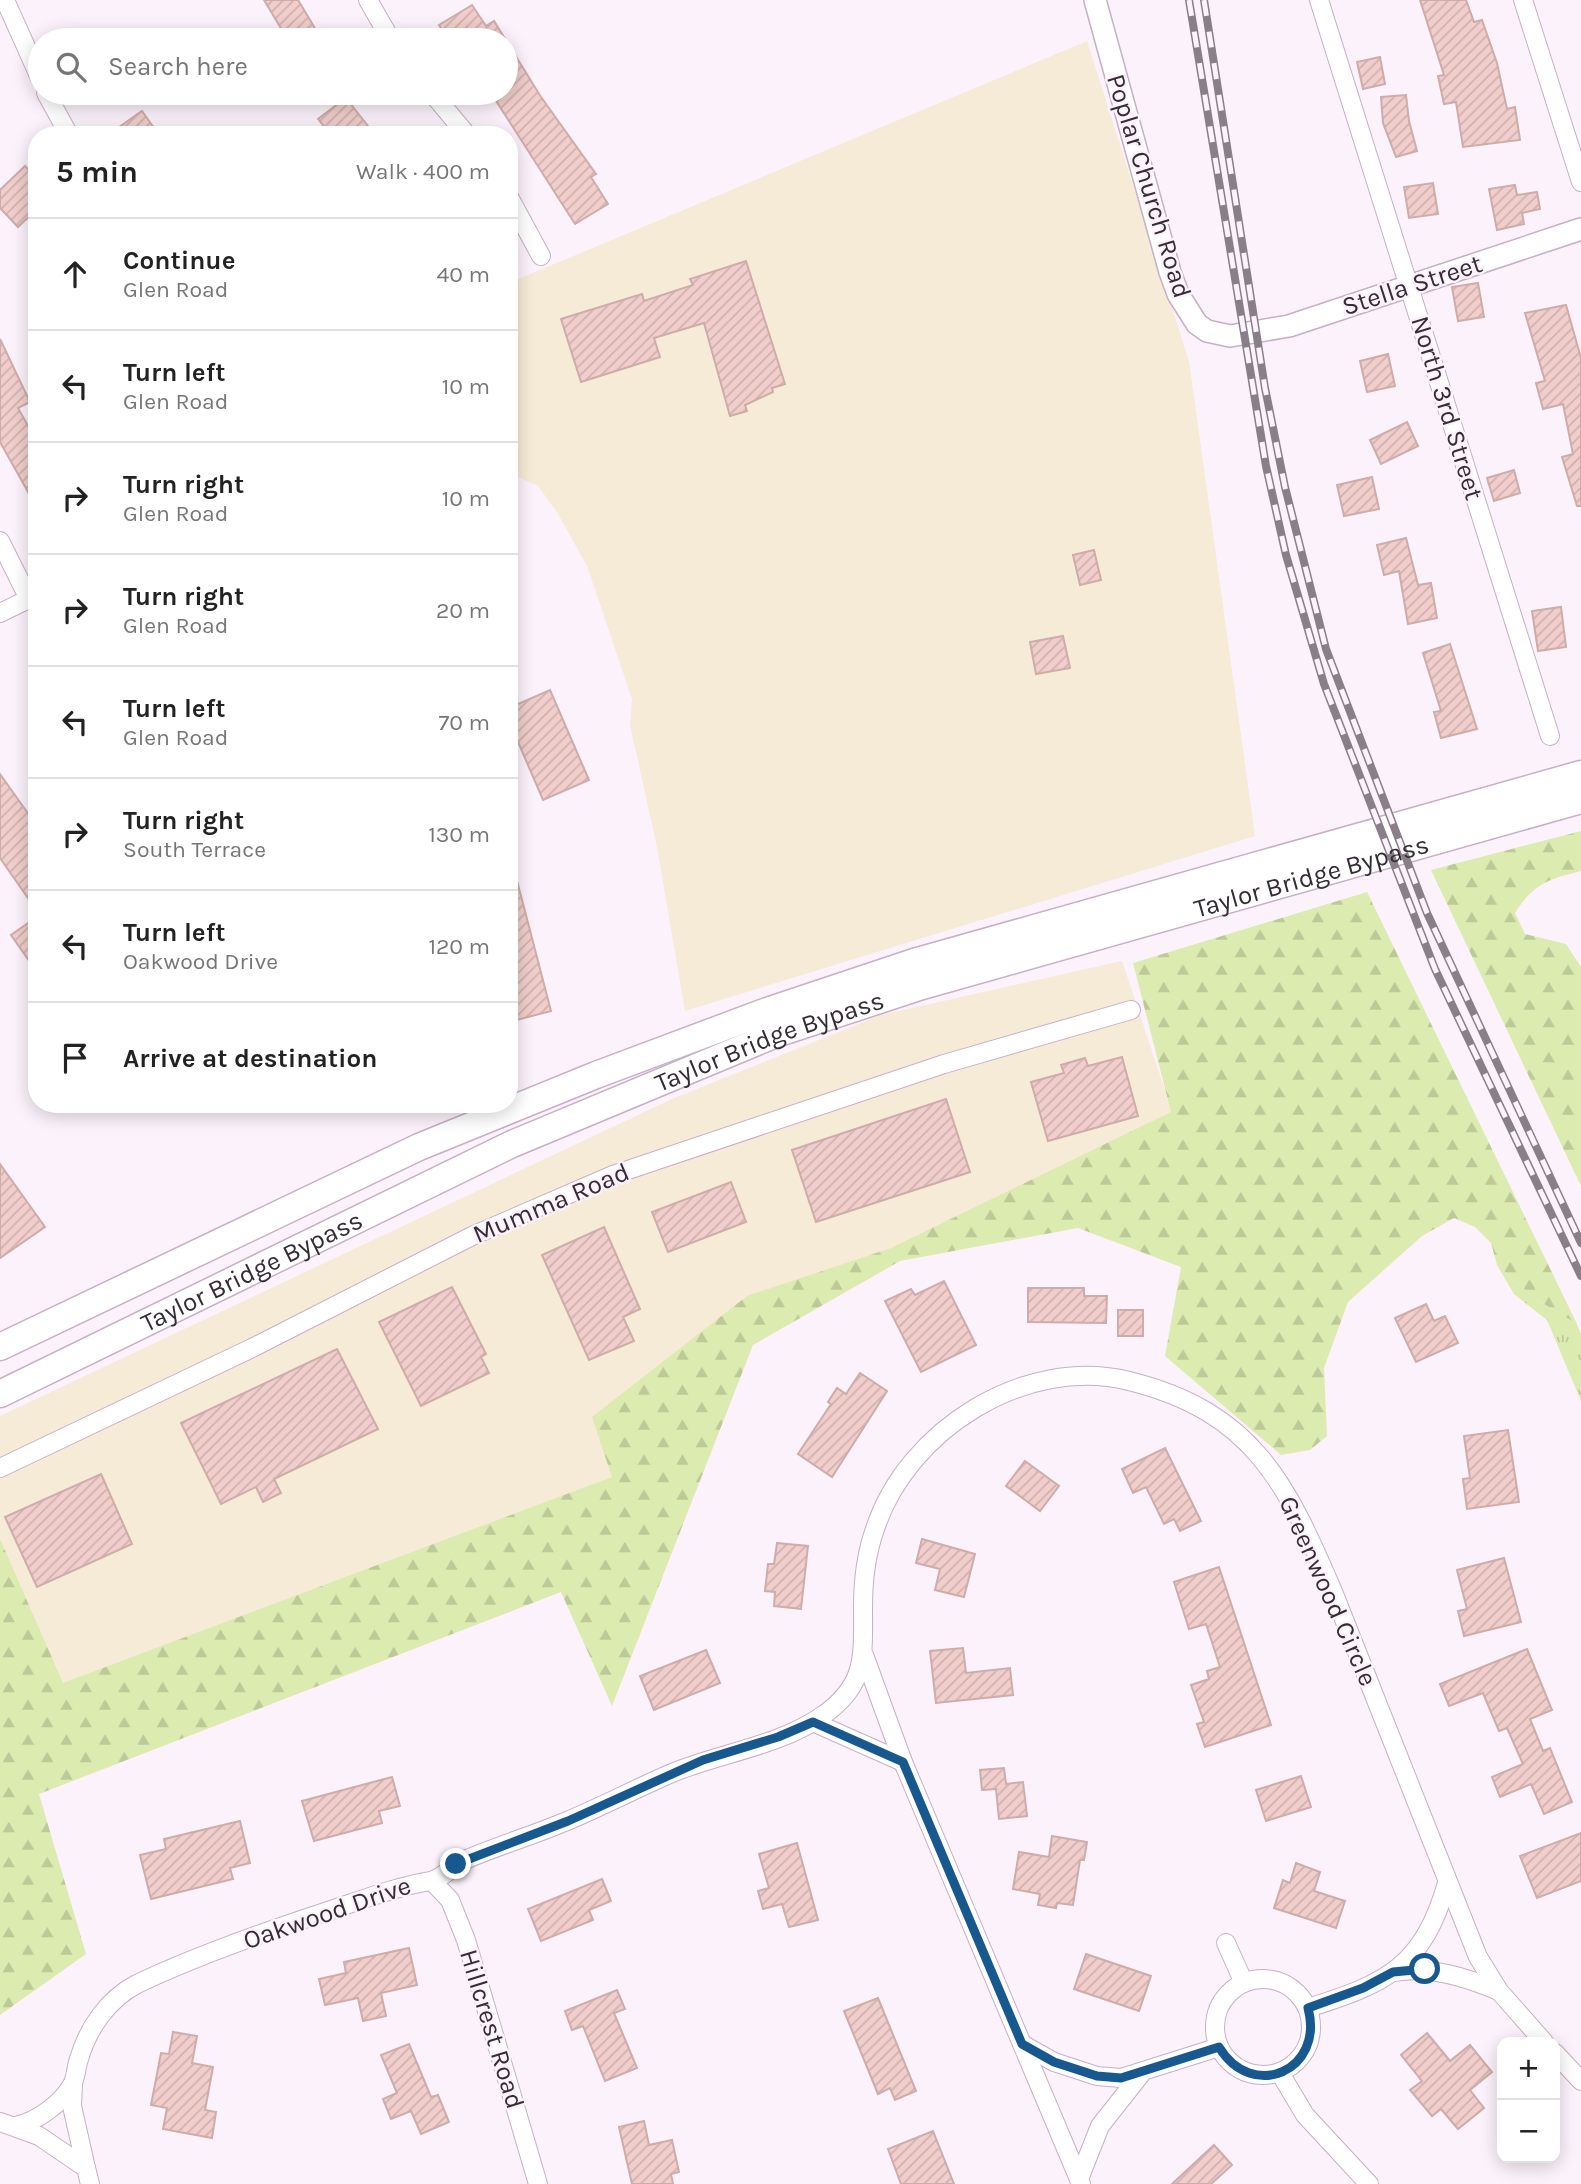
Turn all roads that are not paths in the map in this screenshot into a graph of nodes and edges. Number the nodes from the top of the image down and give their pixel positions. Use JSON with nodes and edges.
{"nodes":[{"id":1,"x":5,"y":0,"type":"edge"},
{"id":2,"x":368,"y":0,"type":"edge"},
{"id":3,"x":1095,"y":0,"type":"edge"},
{"id":4,"x":1320,"y":0,"type":"edge"},
{"id":5,"x":1523,"y":0,"type":"edge"},
{"id":6,"x":384,"y":28,"type":"edge"},
{"id":7,"x":28,"y":51,"type":"edge"},
{"id":8,"x":53,"y":105,"type":"edge"},
{"id":9,"x":442,"y":105,"type":"edge"},
{"id":10,"x":64,"y":126,"type":"edge"},
{"id":11,"x":460,"y":126,"type":"edge"},
{"id":12,"x":1581,"y":182,"type":"edge"},
{"id":13,"x":518,"y":214,"type":"edge"},
{"id":14,"x":1581,"y":229,"type":"edge"},
{"id":15,"x":541,"y":256,"type":"dead end"},
{"id":16,"x":1409,"y":286,"type":"junction"},
{"id":17,"x":1242,"y":335,"type":"joint"},
{"id":18,"x":0,"y":541,"type":"edge"},
{"id":19,"x":28,"y":589,"type":"edge"},
{"id":20,"x":28,"y":599,"type":"edge"},
{"id":21,"x":0,"y":613,"type":"edge"},
{"id":22,"x":1550,"y":736,"type":"dead end"},
{"id":23,"x":1581,"y":774,"type":"edge"},
{"id":24,"x":1581,"y":800,"type":"edge"},
{"id":25,"x":1131,"y":1010,"type":"dead end"},
{"id":26,"x":518,"y":1106,"type":"edge"},
{"id":27,"x":500,"y":1113,"type":"edge"},
{"id":28,"x":0,"y":1347,"type":"edge"},
{"id":29,"x":0,"y":1394,"type":"edge"},
{"id":30,"x":0,"y":1468,"type":"edge"},
{"id":31,"x":864,"y":1655,"type":"junction"},
{"id":32,"x":813,"y":1722,"type":"junction"},
{"id":33,"x":903,"y":1762,"type":"junction"},
{"id":34,"x":432,"y":1881,"type":"junction"},
{"id":35,"x":1447,"y":1882,"type":"junction"},
{"id":36,"x":1226,"y":1943,"type":"dead end"},
{"id":37,"x":1393,"y":1972,"type":"junction"},
{"id":38,"x":1244,"y":1983,"type":"junction"},
{"id":39,"x":1499,"y":1991,"type":"junction"},
{"id":40,"x":1308,"y":2008,"type":"junction"},
{"id":41,"x":1540,"y":2037,"type":"edge"},
{"id":42,"x":1022,"y":2044,"type":"junction"},
{"id":43,"x":1219,"y":2047,"type":"junction"},
{"id":44,"x":1560,"y":2058,"type":"edge"},
{"id":45,"x":1280,"y":2073,"type":"junction"},
{"id":46,"x":1141,"y":2074,"type":"junction"},
{"id":47,"x":1581,"y":2081,"type":"edge"},
{"id":48,"x":73,"y":2084,"type":"junction"},
{"id":49,"x":8,"y":2124,"type":"edge"},
{"id":50,"x":88,"y":2176,"type":"edge"},
{"id":51,"x":1080,"y":2181,"type":"edge"},
{"id":52,"x":538,"y":2184,"type":"edge"},
{"id":53,"x":1369,"y":2184,"type":"edge"}],
"edges":[{"from":1,"to":7,"type":"street"},
{"from":2,"to":6,"type":"street"},
{"from":3,"to":17,"type":"street","name":"Poplar Church Road"},
{"from":4,"to":16,"type":"street","name":"North 3rd Street"},
{"from":5,"to":12,"type":"street"},
{"from":8,"to":10,"type":"street"},
{"from":9,"to":11,"type":"street"},
{"from":13,"to":15,"type":"street"},
{"from":14,"to":16,"type":"street","name":"Stella Street"},
{"from":16,"to":17,"type":"street","name":"Stella Street"},
{"from":16,"to":22,"type":"street","name":"North 3rd Street"},
{"from":18,"to":19,"type":"street"},
{"from":20,"to":21,"type":"street"},
{"from":23,"to":26,"type":"main road","name":"Taylor Bridge Bypass"},
{"from":24,"to":29,"type":"main road","name":"Taylor Bridge Bypass"},
{"from":25,"to":30,"type":"street","name":"Mumma Road"},
{"from":27,"to":28,"type":"main road","name":"Taylor Bridge Bypass"},
{"from":31,"to":32,"type":"street","name":"Greenwood Circle"},
{"from":31,"to":33,"type":"street"},
{"from":31,"to":35,"type":"street","name":"Greenwood Circle"},
{"from":32,"to":33,"type":"street"},
{"from":32,"to":34,"type":"street","name":"Oakwood Drive"},
{"from":33,"to":42,"type":"street"},
{"from":34,"to":48,"type":"street","name":"Oakwood Drive"},
{"from":34,"to":52,"type":"street","name":"Hillcrest Road"},
{"from":35,"to":37,"type":"street"},
{"from":35,"to":39,"type":"street","name":"Greenwood Circle"},
{"from":36,"to":38,"type":"street"},
{"from":37,"to":39,"type":"street"},
{"from":37,"to":40,"type":"street"},
{"from":38,"to":40,"type":"street"},
{"from":38,"to":43,"type":"street"},
{"from":39,"to":41,"type":"street","name":"Greenwood Circle"},
{"from":40,"to":45,"type":"street"},
{"from":42,"to":46,"type":"street"},
{"from":42,"to":51,"type":"street"},
{"from":43,"to":45,"type":"street"},
{"from":43,"to":46,"type":"street"},
{"from":44,"to":47,"type":"street"},
{"from":45,"to":53,"type":"street"},
{"from":46,"to":51,"type":"street"},
{"from":48,"to":49,"type":"street"},
{"from":48,"to":50,"type":"street"},
{"from":49,"to":50,"type":"street"}]}
